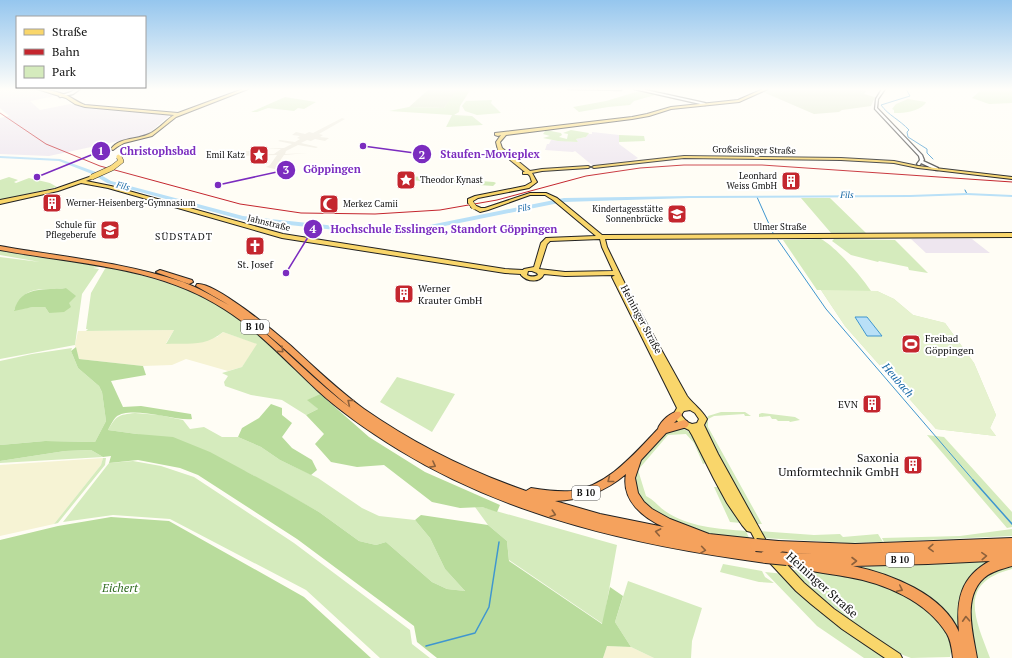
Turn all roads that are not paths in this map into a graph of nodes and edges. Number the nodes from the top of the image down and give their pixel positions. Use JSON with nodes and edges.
{"nodes":[{"id":1,"x":171,"y":120,"type":"edge"},
{"id":2,"x":621,"y":120,"type":"edge"},
{"id":3,"x":887,"y":120,"type":"edge"},
{"id":4,"x":921,"y":164,"type":"junction"},
{"id":5,"x":527,"y":172,"type":"junction"},
{"id":6,"x":1010,"y":178,"type":"edge"},
{"id":7,"x":80,"y":181,"type":"junction"},
{"id":8,"x":0,"y":202,"type":"edge"},
{"id":9,"x":1012,"y":235,"type":"edge"},
{"id":10,"x":602,"y":237,"type":"junction"},
{"id":11,"x":0,"y":244,"type":"edge"},
{"id":12,"x":0,"y":248,"type":"edge"},
{"id":13,"x":96,"y":261,"type":"junction"},
{"id":14,"x":113,"y":264,"type":"junction"},
{"id":15,"x":538,"y":273,"type":"junction"},
{"id":16,"x":616,"y":273,"type":"junction"},
{"id":17,"x":524,"y":274,"type":"junction"},
{"id":18,"x":592,"y":274,"type":"junction"},
{"id":19,"x":619,"y":287,"type":"junction"},
{"id":20,"x":652,"y":354,"type":"junction"},
{"id":21,"x":662,"y":358,"type":"junction"},
{"id":22,"x":691,"y":407,"type":"junction"},
{"id":23,"x":679,"y":412,"type":"junction"},
{"id":24,"x":692,"y":426,"type":"junction"},
{"id":25,"x":662,"y":431,"type":"junction"},
{"id":26,"x":640,"y":455,"type":"junction"},
{"id":27,"x":506,"y":489,"type":"junction"},
{"id":28,"x":710,"y":541,"type":"junction"},
{"id":29,"x":757,"y":541,"type":"junction"},
{"id":30,"x":1012,"y":544,"type":"edge"},
{"id":31,"x":1012,"y":554,"type":"edge"},
{"id":32,"x":787,"y":559,"type":"junction"},
{"id":33,"x":1012,"y":560,"type":"edge"},
{"id":34,"x":896,"y":658,"type":"edge"},
{"id":35,"x":962,"y":658,"type":"edge"}],
"edges":[{"from":1,"to":7,"type":"main road","bridge":true},
{"from":2,"to":5,"type":"main road"},
{"from":3,"to":4,"type":"street"},
{"from":4,"to":5,"type":"main road","name":"Großeislinger Straße"},
{"from":4,"to":6,"type":"main road"},
{"from":5,"to":10,"type":"main road"},
{"from":7,"to":8,"type":"main road"},
{"from":7,"to":17,"type":"main road","name":"Jahnstraße"},
{"from":9,"to":10,"type":"main road","name":"Ulmer Straße"},
{"from":10,"to":15,"type":"main road","name":"Ulmer Straße"},
{"from":10,"to":16,"type":"main road","name":"Heininger Straße"},
{"from":11,"to":13,"type":"highway","number":"B 10"},
{"from":12,"to":13,"type":"highway","number":"B 10"},
{"from":13,"to":14,"type":"highway","number":"B 10"},
{"from":27,"to":14,"type":"highway","number":"B 10","one_way":true},
{"from":14,"to":32,"type":"highway","number":"B 10","one_way":true,"bridge":true},
{"from":15,"to":17,"type":"main road","name":"Jahnstraße"},
{"from":15,"to":17,"type":"main road"},
{"from":15,"to":18,"type":"main road"},
{"from":16,"to":18,"type":"main road"},
{"from":16,"to":19,"type":"main road","name":"Heininger Straße"},
{"from":16,"to":21,"type":"main road","name":"Heininger Straße"},
{"from":18,"to":19,"type":"main road"},
{"from":19,"to":20,"type":"main road","name":"Heininger Straße"},
{"from":20,"to":21,"type":"main road"},
{"from":20,"to":23,"type":"main road","name":"Heininger Straße"},
{"from":21,"to":22,"type":"main road","name":"Heininger Straße"},
{"from":22,"to":23,"type":"main road"},
{"from":22,"to":24,"type":"main road","name":"Heininger Straße"},
{"from":23,"to":24,"type":"main road","name":"Heininger Straße"},
{"from":23,"to":25,"type":"highway"},
{"from":24,"to":25,"type":"highway"},
{"from":24,"to":29,"type":"main road","name":"Heininger Straße"},
{"from":25,"to":26,"type":"highway"},
{"from":26,"to":27,"type":"highway","number":"B 10","one_way":true},
{"from":26,"to":28,"type":"highway"},
{"from":28,"to":27,"type":"highway","number":"B 10","one_way":true},
{"from":28,"to":29,"type":"highway","number":"B 10"},
{"from":30,"to":29,"type":"highway","number":"B 10","one_way":true,"bridge":true},
{"from":29,"to":34,"type":"main road","name":"Heininger Straße"},
{"from":32,"to":31,"type":"highway","number":"B 10","one_way":true},
{"from":32,"to":35,"type":"highway","one_way":true},
{"from":35,"to":33,"type":"highway","one_way":true}]}
